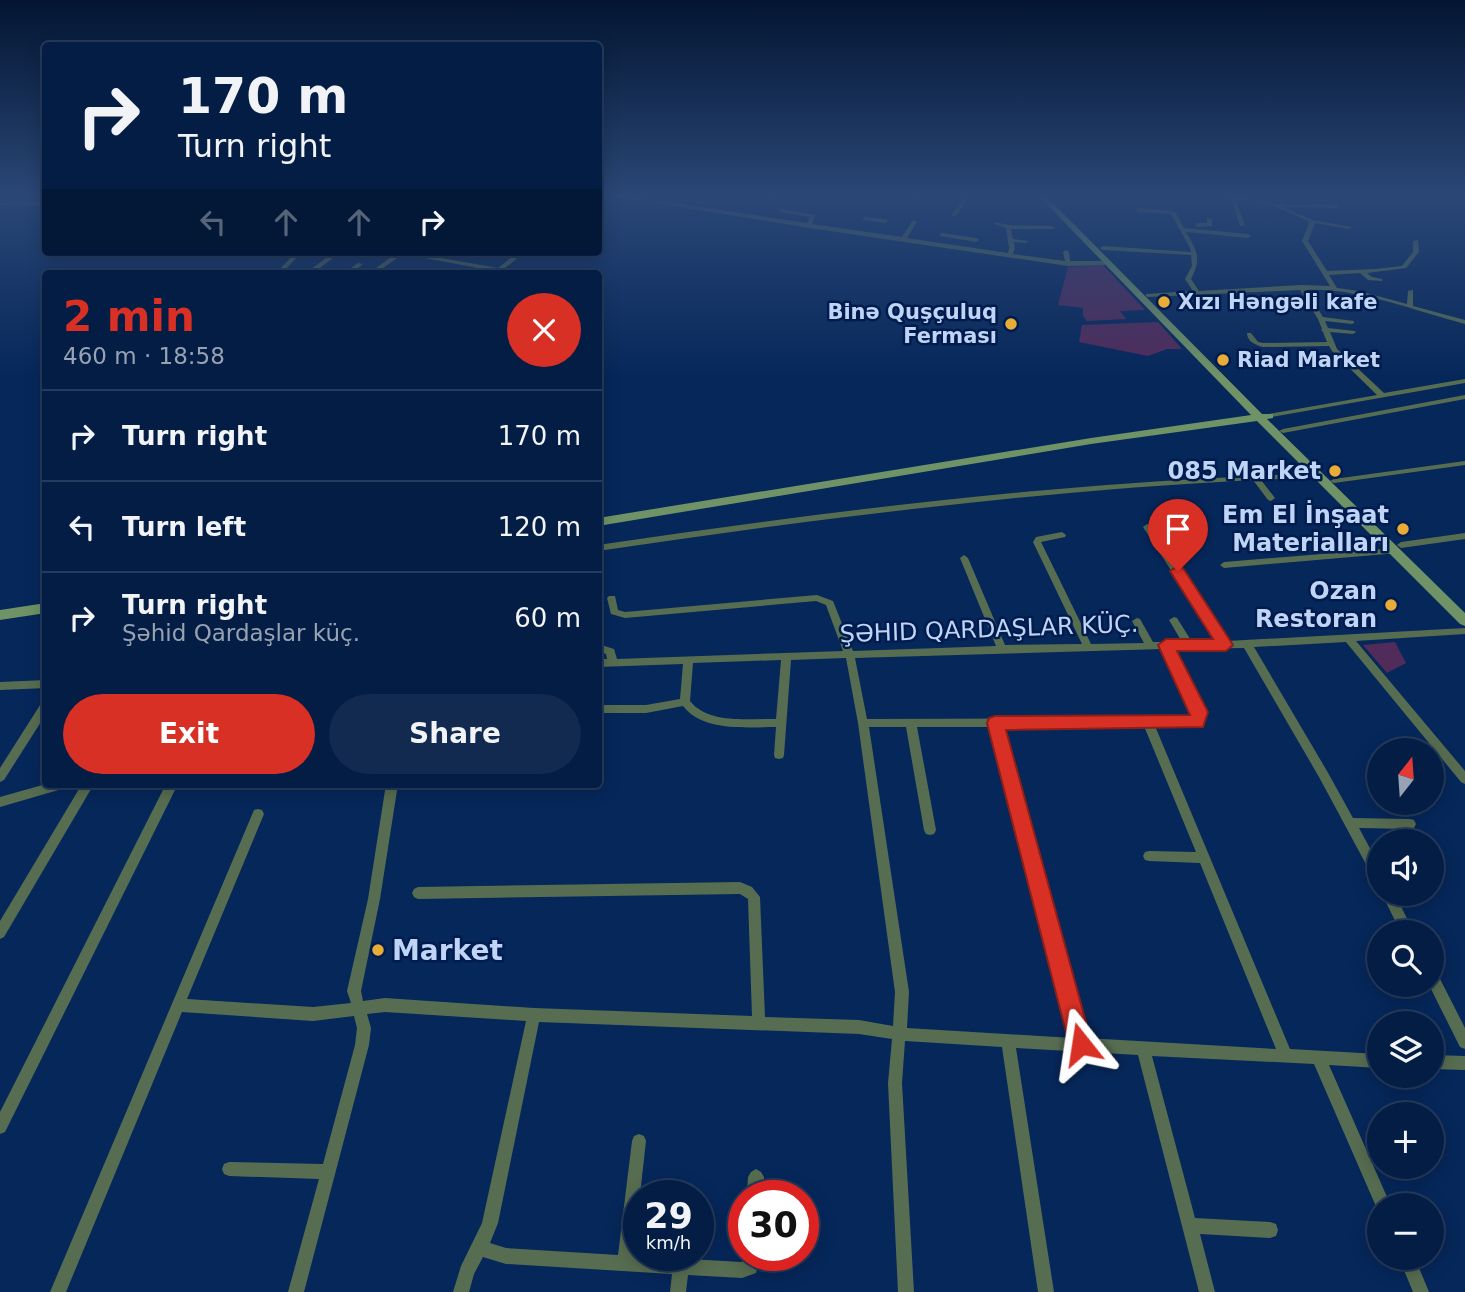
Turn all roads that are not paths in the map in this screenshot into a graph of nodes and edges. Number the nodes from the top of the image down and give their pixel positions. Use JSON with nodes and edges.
{"nodes":[{"id":1,"x":295,"y":256,"type":"edge"},
{"id":2,"x":332,"y":256,"type":"edge"},
{"id":3,"x":394,"y":256,"type":"edge"},
{"id":4,"x":425,"y":256,"type":"edge"},
{"id":5,"x":438,"y":256,"type":"edge"},
{"id":6,"x":516,"y":256,"type":"edge"},
{"id":7,"x":1012,"y":256,"type":"edge"},
{"id":8,"x":1067,"y":256,"type":"edge"},
{"id":9,"x":1106,"y":256,"type":"edge"},
{"id":10,"x":1109,"y":256,"type":"edge"},
{"id":11,"x":1194,"y":256,"type":"edge"},
{"id":12,"x":1315,"y":256,"type":"edge"},
{"id":13,"x":1413,"y":256,"type":"edge"},
{"id":14,"x":435,"y":258,"type":"junction"},
{"id":15,"x":1113,"y":263,"type":"junction"},
{"id":16,"x":360,"y":264,"type":"dead end"},
{"id":17,"x":1068,"y":264,"type":"junction"},
{"id":18,"x":282,"y":270,"type":"edge"},
{"id":19,"x":313,"y":270,"type":"edge"},
{"id":20,"x":351,"y":270,"type":"edge"},
{"id":21,"x":376,"y":270,"type":"edge"},
{"id":22,"x":492,"y":270,"type":"edge"},
{"id":23,"x":498,"y":270,"type":"edge"},
{"id":24,"x":1362,"y":272,"type":"junction"},
{"id":25,"x":1326,"y":273,"type":"junction"},
{"id":26,"x":1380,"y":280,"type":"dead end"},
{"id":27,"x":1301,"y":287,"type":"junction"},
{"id":28,"x":1335,"y":289,"type":"junction"},
{"id":29,"x":1411,"y":291,"type":"dead end"},
{"id":30,"x":1197,"y":293,"type":"junction"},
{"id":31,"x":1148,"y":295,"type":"junction"},
{"id":32,"x":1410,"y":307,"type":"junction"},
{"id":33,"x":1321,"y":319,"type":"junction"},
{"id":34,"x":1352,"y":322,"type":"dead end"},
{"id":35,"x":1465,"y":322,"type":"edge"},
{"id":36,"x":1324,"y":330,"type":"junction"},
{"id":37,"x":1353,"y":332,"type":"dead end"},
{"id":38,"x":1249,"y":334,"type":"dead end"},
{"id":39,"x":1329,"y":344,"type":"junction"},
{"id":40,"x":1465,"y":382,"type":"edge"},
{"id":41,"x":1382,"y":395,"type":"junction"},
{"id":42,"x":1465,"y":397,"type":"edge"},
{"id":43,"x":1264,"y":417,"type":"junction"},
{"id":44,"x":1278,"y":431,"type":"junction"},
{"id":45,"x":1465,"y":463,"type":"edge"},
{"id":46,"x":1317,"y":475,"type":"junction"},
{"id":47,"x":1254,"y":477,"type":"junction"},
{"id":48,"x":1334,"y":481,"type":"junction"},
{"id":49,"x":1271,"y":498,"type":"dead end"},
{"id":50,"x":602,"y":521,"type":"edge"},
{"id":51,"x":1147,"y":527,"type":"dead end"},
{"id":52,"x":1062,"y":536,"type":"dead end"},
{"id":53,"x":1465,"y":536,"type":"edge"},
{"id":54,"x":602,"y":547,"type":"edge"},
{"id":55,"x":1398,"y":548,"type":"junction"},
{"id":56,"x":964,"y":558,"type":"dead end"},
{"id":57,"x":1224,"y":565,"type":"dead end"},
{"id":58,"x":612,"y":598,"type":"dead end"},
{"id":59,"x":42,"y":609,"type":"edge"},
{"id":60,"x":1463,"y":613,"type":"edge"},
{"id":61,"x":0,"y":615,"type":"edge"},
{"id":62,"x":1174,"y":620,"type":"dead end"},
{"id":63,"x":1137,"y":621,"type":"dead end"},
{"id":64,"x":1465,"y":631,"type":"edge"},
{"id":65,"x":1349,"y":639,"type":"junction"},
{"id":66,"x":1247,"y":644,"type":"junction"},
{"id":67,"x":1150,"y":645,"type":"junction"},
{"id":68,"x":1166,"y":645,"type":"junction"},
{"id":69,"x":1189,"y":645,"type":"junction"},
{"id":70,"x":1226,"y":645,"type":"junction"},
{"id":71,"x":1088,"y":646,"type":"junction"},
{"id":72,"x":602,"y":649,"type":"edge"},
{"id":73,"x":1002,"y":649,"type":"junction"},
{"id":74,"x":849,"y":654,"type":"junction"},
{"id":75,"x":786,"y":657,"type":"junction"},
{"id":76,"x":688,"y":661,"type":"junction"},
{"id":77,"x":612,"y":662,"type":"junction"},
{"id":78,"x":602,"y":663,"type":"edge"},
{"id":79,"x":42,"y":684,"type":"edge"},
{"id":80,"x":0,"y":686,"type":"edge"},
{"id":81,"x":685,"y":702,"type":"junction"},
{"id":82,"x":602,"y":709,"type":"edge"},
{"id":83,"x":42,"y":711,"type":"edge"},
{"id":84,"x":780,"y":723,"type":"junction"},
{"id":85,"x":863,"y":723,"type":"junction"},
{"id":86,"x":911,"y":723,"type":"junction"},
{"id":87,"x":995,"y":723,"type":"junction"},
{"id":88,"x":1148,"y":723,"type":"junction"},
{"id":89,"x":779,"y":755,"type":"dead end"},
{"id":90,"x":0,"y":777,"type":"edge"},
{"id":91,"x":1465,"y":779,"type":"edge"},
{"id":92,"x":48,"y":788,"type":"edge"},
{"id":93,"x":86,"y":788,"type":"edge"},
{"id":94,"x":170,"y":788,"type":"edge"},
{"id":95,"x":391,"y":788,"type":"edge"},
{"id":96,"x":0,"y":802,"type":"edge"},
{"id":97,"x":258,"y":814,"type":"dead end"},
{"id":98,"x":1350,"y":823,"type":"junction"},
{"id":99,"x":1410,"y":824,"type":"dead end"},
{"id":100,"x":930,"y":830,"type":"dead end"},
{"id":101,"x":1367,"y":855,"type":"edge"},
{"id":102,"x":1149,"y":856,"type":"dead end"},
{"id":103,"x":1204,"y":858,"type":"junction"},
{"id":104,"x":418,"y":893,"type":"dead end"},
{"id":105,"x":0,"y":933,"type":"edge"},
{"id":106,"x":1442,"y":997,"type":"edge"},
{"id":107,"x":180,"y":1006,"type":"junction"},
{"id":108,"x":358,"y":1007,"type":"junction"},
{"id":109,"x":534,"y":1015,"type":"junction"},
{"id":110,"x":759,"y":1023,"type":"junction"},
{"id":111,"x":900,"y":1034,"type":"junction"},
{"id":112,"x":1008,"y":1041,"type":"junction"},
{"id":113,"x":1465,"y":1042,"type":"edge"},
{"id":114,"x":1081,"y":1044,"type":"junction"},
{"id":115,"x":1143,"y":1049,"type":"junction"},
{"id":116,"x":1286,"y":1057,"type":"junction"},
{"id":117,"x":1319,"y":1059,"type":"junction"},
{"id":118,"x":1367,"y":1060,"type":"edge"},
{"id":119,"x":1444,"y":1062,"type":"edge"},
{"id":120,"x":1465,"y":1063,"type":"edge"},
{"id":121,"x":0,"y":1127,"type":"edge"},
{"id":122,"x":639,"y":1141,"type":"dead end"},
{"id":123,"x":229,"y":1169,"type":"dead end"},
{"id":124,"x":329,"y":1172,"type":"junction"},
{"id":125,"x":756,"y":1177,"type":"dead end"},
{"id":126,"x":635,"y":1180,"type":"edge"},
{"id":127,"x":756,"y":1180,"type":"edge"},
{"id":128,"x":1377,"y":1193,"type":"edge"},
{"id":129,"x":1190,"y":1226,"type":"junction"},
{"id":130,"x":1269,"y":1230,"type":"dead end"},
{"id":131,"x":481,"y":1248,"type":"junction"},
{"id":132,"x":623,"y":1264,"type":"edge"},
{"id":133,"x":1411,"y":1270,"type":"edge"},
{"id":134,"x":681,"y":1271,"type":"edge"},
{"id":135,"x":58,"y":1292,"type":"edge"},
{"id":136,"x":296,"y":1292,"type":"edge"},
{"id":137,"x":461,"y":1292,"type":"edge"},
{"id":138,"x":678,"y":1292,"type":"edge"},
{"id":139,"x":906,"y":1292,"type":"edge"},
{"id":140,"x":1046,"y":1292,"type":"edge"},
{"id":141,"x":1207,"y":1292,"type":"edge"},
{"id":142,"x":1421,"y":1292,"type":"edge"}],
"edges":[{"from":1,"to":18,"type":"street"},
{"from":2,"to":19,"type":"street"},
{"from":3,"to":21,"type":"street"},
{"from":4,"to":14,"type":"street"},
{"from":5,"to":14,"type":"street"},
{"from":6,"to":23,"type":"street"},
{"from":7,"to":17,"type":"street"},
{"from":8,"to":17,"type":"street"},
{"from":9,"to":15,"type":"main road"},
{"from":10,"to":15,"type":"main road"},
{"from":11,"to":30,"type":"street"},
{"from":12,"to":25,"type":"street"},
{"from":13,"to":24,"type":"street"},
{"from":14,"to":22,"type":"street"},
{"from":15,"to":17,"type":"street"},
{"from":15,"to":31,"type":"main road"},
{"from":15,"to":43,"type":"main road"},
{"from":16,"to":20,"type":"street"},
{"from":24,"to":25,"type":"street"},
{"from":24,"to":26,"type":"street"},
{"from":25,"to":28,"type":"street"},
{"from":27,"to":28,"type":"street"},
{"from":27,"to":30,"type":"street"},
{"from":27,"to":33,"type":"street"},
{"from":28,"to":32,"type":"street"},
{"from":29,"to":32,"type":"street"},
{"from":30,"to":31,"type":"street"},
{"from":31,"to":43,"type":"main road"},
{"from":32,"to":35,"type":"street"},
{"from":33,"to":34,"type":"street"},
{"from":33,"to":36,"type":"street"},
{"from":36,"to":37,"type":"street"},
{"from":36,"to":39,"type":"street"},
{"from":38,"to":39,"type":"street"},
{"from":39,"to":41,"type":"street"},
{"from":40,"to":41,"type":"street"},
{"from":41,"to":43,"type":"street"},
{"from":42,"to":44,"type":"street"},
{"from":43,"to":44,"type":"main road"},
{"from":43,"to":50,"type":"main road"},
{"from":44,"to":46,"type":"main road"},
{"from":44,"to":48,"type":"main road"},
{"from":45,"to":48,"type":"street"},
{"from":46,"to":47,"type":"street"},
{"from":46,"to":55,"type":"main road"},
{"from":47,"to":49,"type":"street"},
{"from":47,"to":54,"type":"street"},
{"from":48,"to":55,"type":"main road"},
{"from":51,"to":70,"type":"street"},
{"from":52,"to":71,"type":"street"},
{"from":53,"to":55,"type":"street"},
{"from":55,"to":57,"type":"street"},
{"from":55,"to":60,"type":"main road"},
{"from":56,"to":73,"type":"street"},
{"from":58,"to":74,"type":"street"},
{"from":59,"to":61,"type":"main road"},
{"from":62,"to":69,"type":"street"},
{"from":63,"to":67,"type":"street"},
{"from":64,"to":65,"type":"street","name":"ŞƏHID QARDAŞLAR KÜÇ."},
{"from":65,"to":66,"type":"street","name":"ŞƏHID QARDAŞLAR KÜÇ."},
{"from":65,"to":91,"type":"street"},
{"from":66,"to":70,"type":"street","name":"ŞƏHID QARDAŞLAR KÜÇ."},
{"from":66,"to":98,"type":"street"},
{"from":67,"to":68,"type":"street","name":"ŞƏHID QARDAŞLAR KÜÇ."},
{"from":67,"to":71,"type":"street","name":"ŞƏHID QARDAŞLAR KÜÇ."},
{"from":68,"to":69,"type":"street","name":"ŞƏHID QARDAŞLAR KÜÇ."},
{"from":68,"to":88,"type":"street"},
{"from":69,"to":70,"type":"street","name":"ŞƏHID QARDAŞLAR KÜÇ."},
{"from":71,"to":73,"type":"street","name":"ŞƏHID QARDAŞLAR KÜÇ."},
{"from":72,"to":77,"type":"street"},
{"from":73,"to":74,"type":"street","name":"ŞƏHID QARDAŞLAR KÜÇ."},
{"from":74,"to":75,"type":"street","name":"ŞƏHID QARDAŞLAR KÜÇ."},
{"from":74,"to":85,"type":"street"},
{"from":75,"to":76,"type":"street","name":"ŞƏHID QARDAŞLAR KÜÇ."},
{"from":75,"to":84,"type":"street"},
{"from":76,"to":77,"type":"street","name":"ŞƏHID QARDAŞLAR KÜÇ."},
{"from":76,"to":81,"type":"street"},
{"from":77,"to":78,"type":"street","name":"ŞƏHID QARDAŞLAR KÜÇ."},
{"from":79,"to":80,"type":"street"},
{"from":81,"to":82,"type":"street"},
{"from":81,"to":84,"type":"street"},
{"from":83,"to":90,"type":"street"},
{"from":84,"to":89,"type":"street"},
{"from":85,"to":86,"type":"street"},
{"from":85,"to":111,"type":"street"},
{"from":86,"to":87,"type":"street"},
{"from":86,"to":100,"type":"street"},
{"from":87,"to":88,"type":"street"},
{"from":87,"to":114,"type":"street"},
{"from":88,"to":103,"type":"street"},
{"from":92,"to":96,"type":"street"},
{"from":93,"to":105,"type":"street"},
{"from":94,"to":121,"type":"street"},
{"from":95,"to":108,"type":"street"},
{"from":97,"to":107,"type":"street"},
{"from":98,"to":99,"type":"street"},
{"from":98,"to":101,"type":"street"},
{"from":102,"to":103,"type":"street"},
{"from":103,"to":116,"type":"street"},
{"from":104,"to":110,"type":"street"},
{"from":106,"to":113,"type":"street"},
{"from":107,"to":108,"type":"street"},
{"from":107,"to":135,"type":"street"},
{"from":108,"to":109,"type":"street"},
{"from":108,"to":124,"type":"street"},
{"from":109,"to":110,"type":"street"},
{"from":109,"to":131,"type":"street"},
{"from":110,"to":111,"type":"street"},
{"from":111,"to":112,"type":"street"},
{"from":111,"to":139,"type":"street"},
{"from":112,"to":114,"type":"street"},
{"from":112,"to":140,"type":"street"},
{"from":114,"to":115,"type":"street"},
{"from":115,"to":116,"type":"street"},
{"from":115,"to":129,"type":"street"},
{"from":116,"to":117,"type":"street"},
{"from":117,"to":118,"type":"street"},
{"from":117,"to":128,"type":"street"},
{"from":119,"to":120,"type":"street"},
{"from":122,"to":126,"type":"street"},
{"from":123,"to":124,"type":"street"},
{"from":124,"to":136,"type":"street"},
{"from":125,"to":127,"type":"street"},
{"from":129,"to":130,"type":"street"},
{"from":129,"to":141,"type":"street"},
{"from":131,"to":132,"type":"street"},
{"from":131,"to":137,"type":"street"},
{"from":133,"to":142,"type":"street"},
{"from":134,"to":138,"type":"street"}]}
